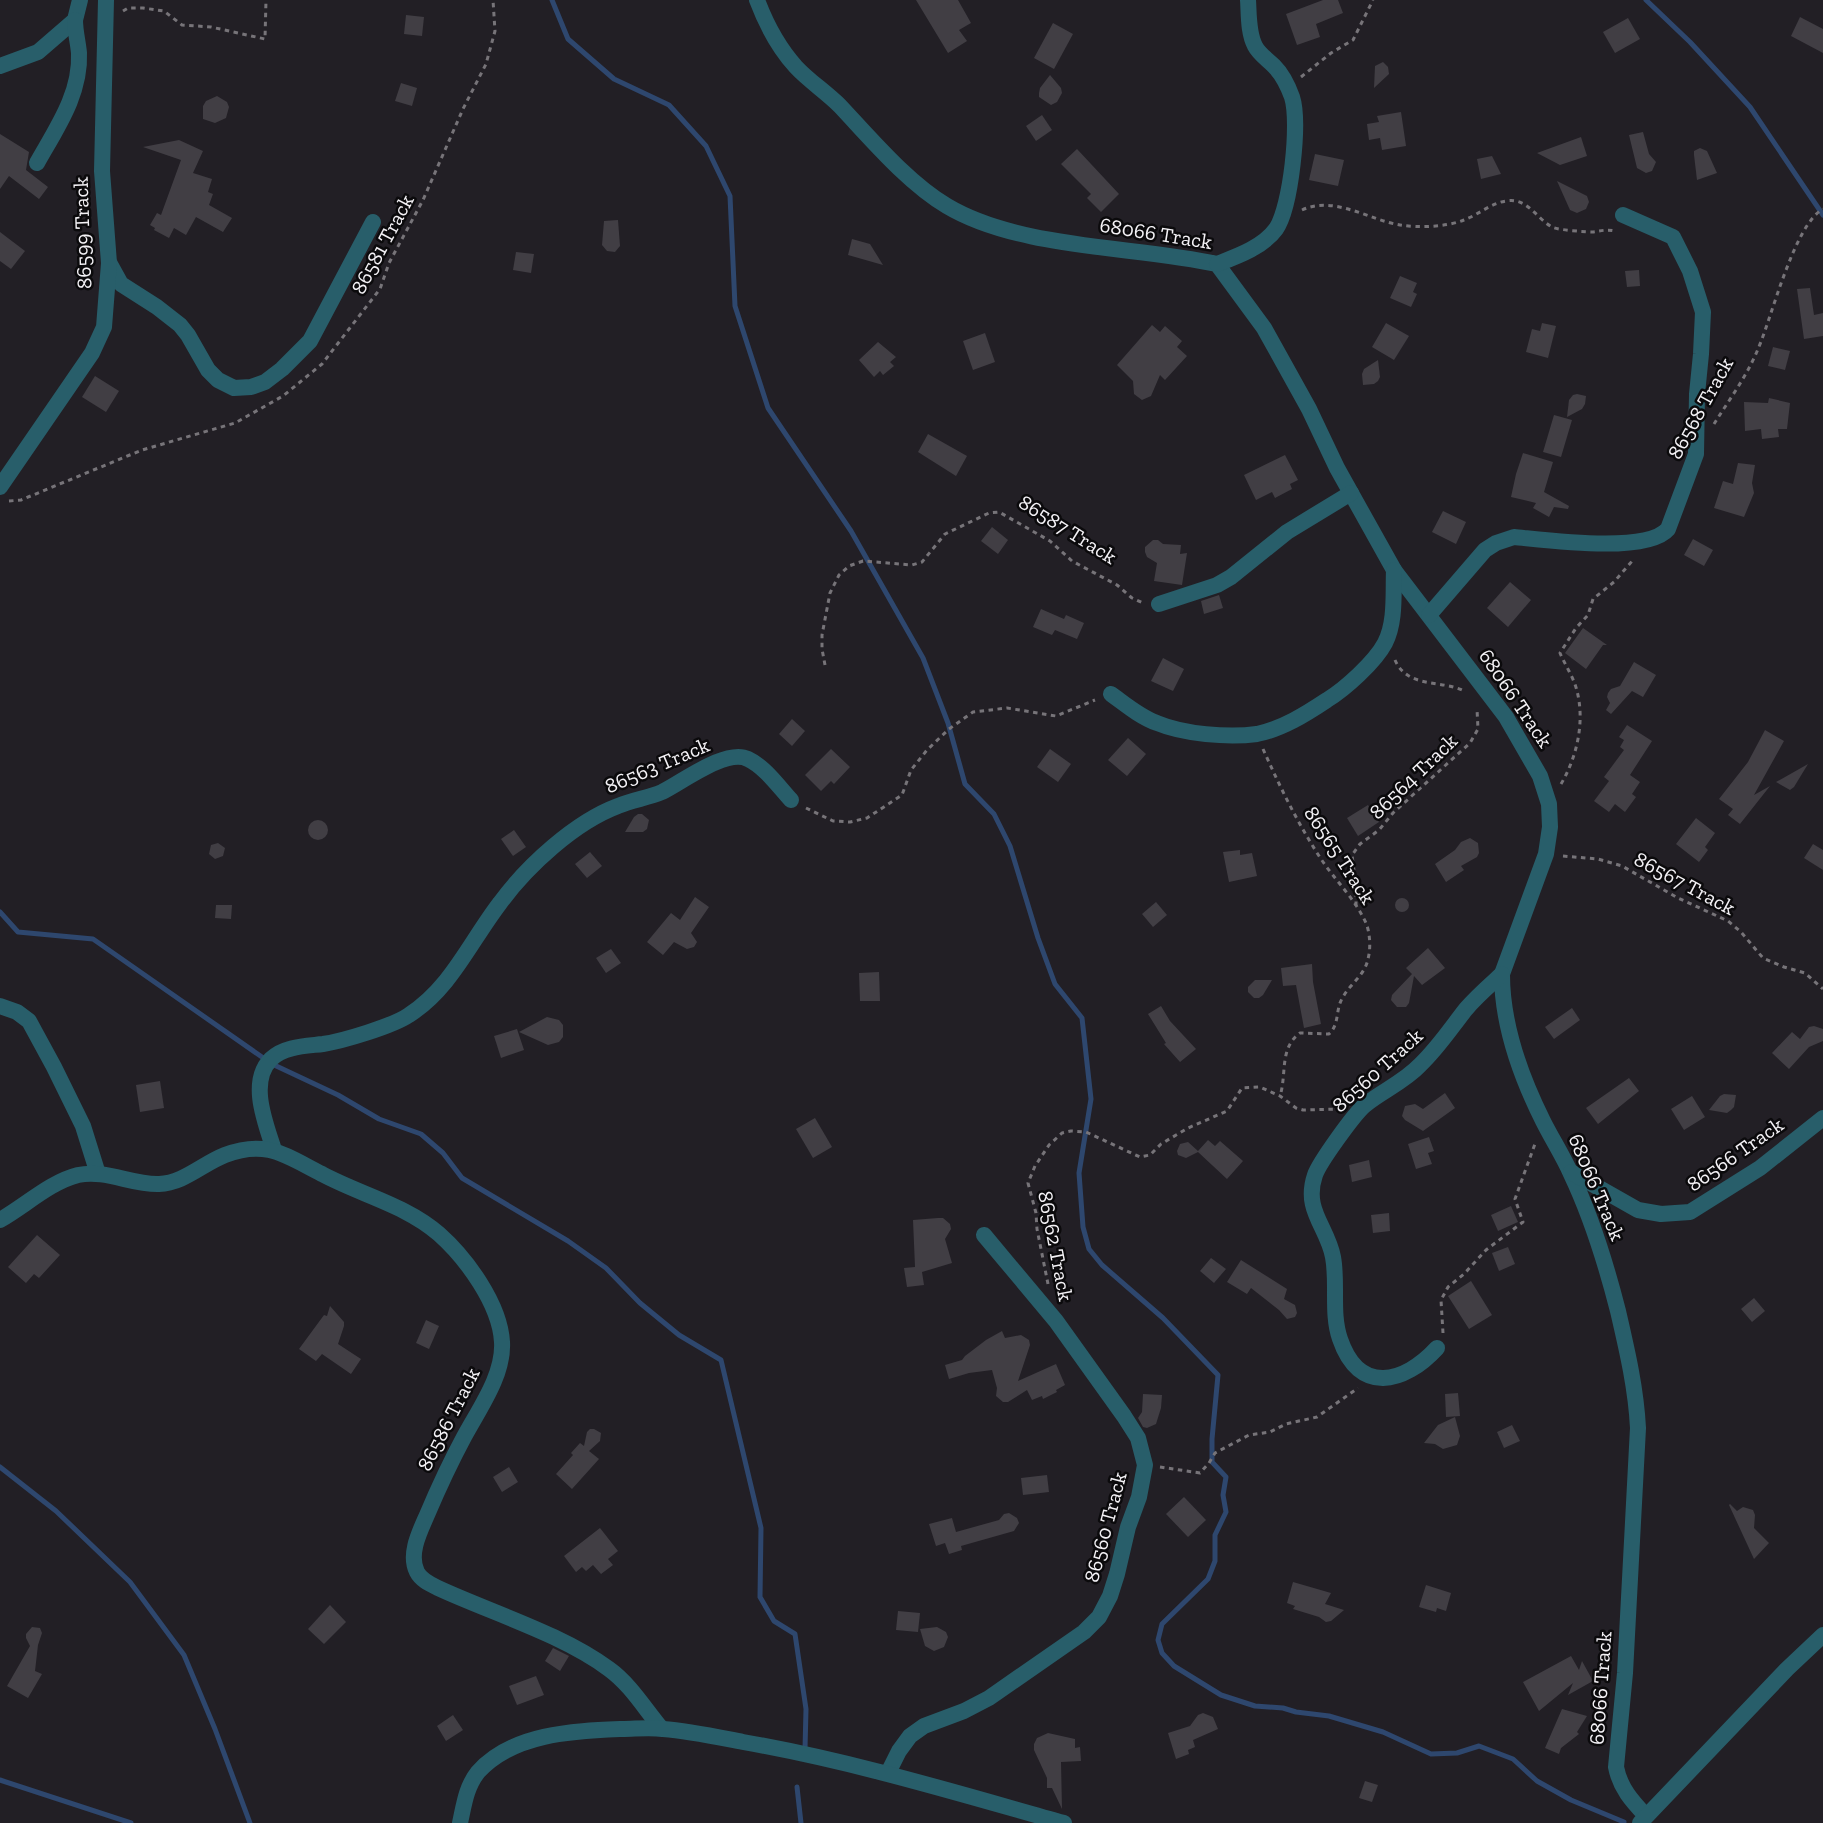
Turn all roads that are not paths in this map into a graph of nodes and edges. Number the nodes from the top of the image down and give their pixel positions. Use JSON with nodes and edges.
{"nodes":[{"id":1,"x":80,"y":0,"type":"edge"},
{"id":2,"x":106,"y":0,"type":"edge"},
{"id":3,"x":757,"y":0,"type":"edge"},
{"id":4,"x":1248,"y":0,"type":"edge"},
{"id":5,"x":75,"y":20,"type":"junction"},
{"id":6,"x":0,"y":66,"type":"edge"},
{"id":7,"x":37,"y":163,"type":"dead end"},
{"id":8,"x":373,"y":222,"type":"dead end"},
{"id":9,"x":1622,"y":224,"type":"road end"},
{"id":10,"x":109,"y":263,"type":"junction"},
{"id":11,"x":1218,"y":264,"type":"junction"},
{"id":12,"x":0,"y":487,"type":"edge"},
{"id":13,"x":1351,"y":493,"type":"junction"},
{"id":14,"x":1394,"y":570,"type":"junction"},
{"id":15,"x":1159,"y":604,"type":"road end"},
{"id":16,"x":1429,"y":615,"type":"junction"},
{"id":17,"x":1111,"y":694,"type":"road end"},
{"id":18,"x":791,"y":800,"type":"road end"},
{"id":19,"x":1502,"y":974,"type":"junction"},
{"id":20,"x":0,"y":1006,"type":"edge"},
{"id":21,"x":1823,"y":1118,"type":"edge"},
{"id":22,"x":274,"y":1150,"type":"junction"},
{"id":23,"x":1571,"y":1172,"type":"junction"},
{"id":24,"x":98,"y":1174,"type":"junction"},
{"id":25,"x":0,"y":1220,"type":"edge"},
{"id":26,"x":984,"y":1235,"type":"dead end"},
{"id":27,"x":1437,"y":1348,"type":"road end"},
{"id":28,"x":1823,"y":1635,"type":"edge"},
{"id":29,"x":661,"y":1728,"type":"junction"},
{"id":30,"x":888,"y":1773,"type":"junction"},
{"id":31,"x":1643,"y":1820,"type":"edge"},
{"id":32,"x":460,"y":1823,"type":"edge"},
{"id":33,"x":1064,"y":1823,"type":"edge"}],
"edges":[{"from":1,"to":5,"type":"street"},
{"from":2,"to":10,"type":"street","name":"86599 Track"},
{"from":3,"to":11,"type":"street","name":"68066 Track"},
{"from":4,"to":11,"type":"street"},
{"from":5,"to":6,"type":"street"},
{"from":5,"to":7,"type":"street"},
{"from":8,"to":10,"type":"street"},
{"from":9,"to":16,"type":"street","name":"86568 Track"},
{"from":10,"to":12,"type":"street","name":"86599 Track"},
{"from":11,"to":13,"type":"street","name":"68066 Track"},
{"from":13,"to":14,"type":"street","name":"68066 Track"},
{"from":13,"to":15,"type":"street"},
{"from":14,"to":16,"type":"street","name":"68066 Track"},
{"from":14,"to":17,"type":"street"},
{"from":16,"to":19,"type":"street","name":"68066 Track"},
{"from":18,"to":22,"type":"street","name":"86563 Track"},
{"from":19,"to":23,"type":"street","name":"68066 Track"},
{"from":19,"to":27,"type":"street","name":"86560 Track"},
{"from":20,"to":24,"type":"street"},
{"from":21,"to":23,"type":"street","name":"86566 Track"},
{"from":22,"to":24,"type":"street","name":"86586 Track"},
{"from":22,"to":29,"type":"street","name":"86586 Track"},
{"from":23,"to":31,"type":"street","name":"68066 Track"},
{"from":24,"to":25,"type":"street","name":"86586 Track"},
{"from":26,"to":30,"type":"street","name":"86560 Track"},
{"from":28,"to":31,"type":"street"},
{"from":29,"to":30,"type":"street"},
{"from":29,"to":32,"type":"street"},
{"from":30,"to":33,"type":"street"}]}
